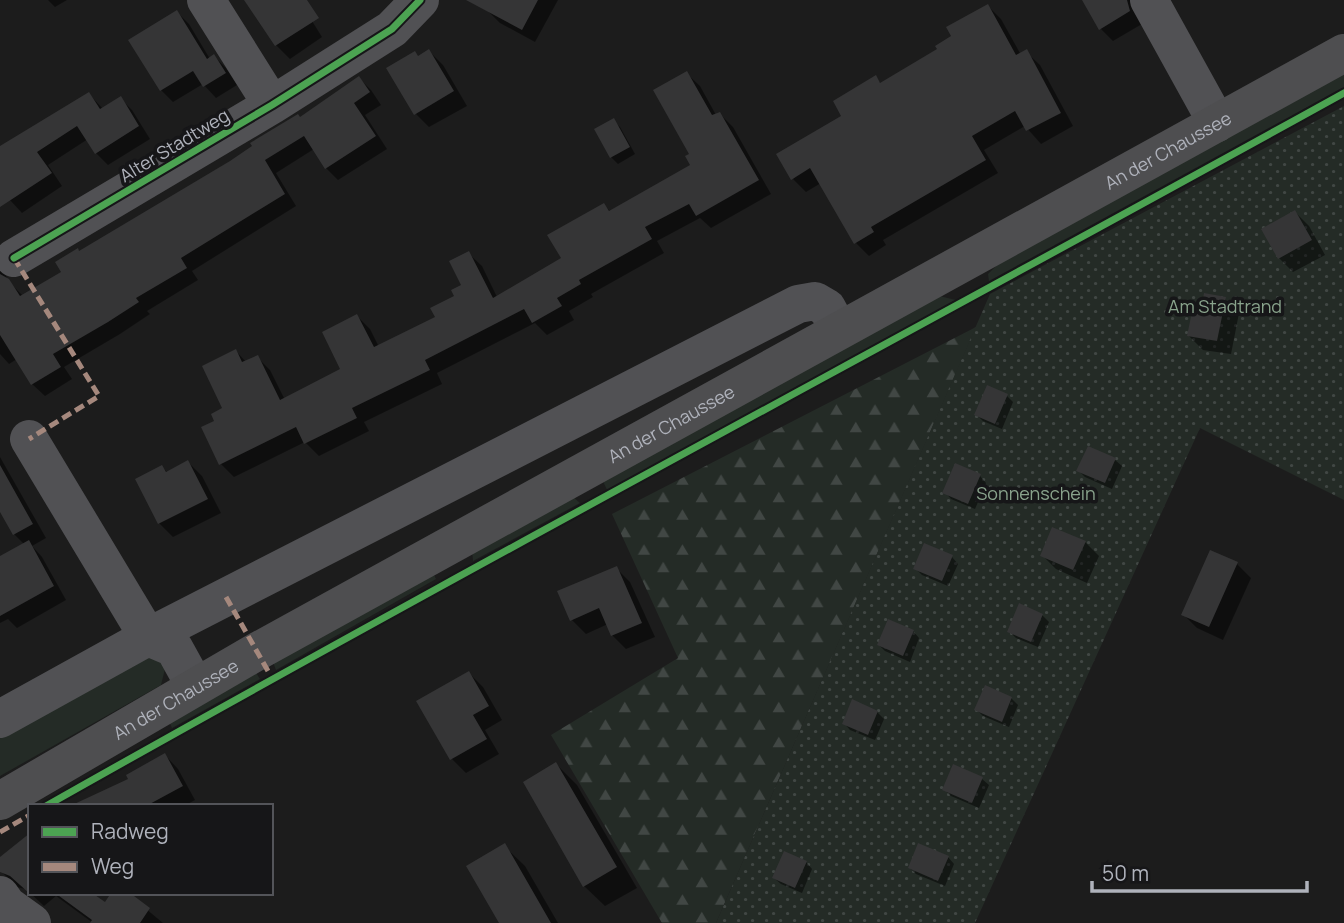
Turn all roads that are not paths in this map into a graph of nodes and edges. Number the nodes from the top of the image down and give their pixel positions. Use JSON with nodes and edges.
{"nodes":[{"id":1,"x":206,"y":0,"type":"edge"},
{"id":2,"x":420,"y":0,"type":"edge"},
{"id":3,"x":1149,"y":0,"type":"edge"},
{"id":4,"x":1344,"y":53,"type":"edge"},
{"id":5,"x":272,"y":105,"type":"junction"},
{"id":6,"x":1217,"y":123,"type":"junction"},
{"id":7,"x":14,"y":258,"type":"dead end"},
{"id":8,"x":839,"y":330,"type":"junction"},
{"id":9,"x":29,"y":439,"type":"dead end"},
{"id":10,"x":148,"y":637,"type":"junction"},
{"id":11,"x":195,"y":686,"type":"junction"},
{"id":12,"x":0,"y":719,"type":"edge"},
{"id":13,"x":0,"y":801,"type":"edge"},
{"id":14,"x":0,"y":895,"type":"edge"},
{"id":15,"x":32,"y":923,"type":"edge"}],
"edges":[{"from":1,"to":5,"type":"street"},
{"from":2,"to":5,"type":"street","name":"Alter Stadtweg"},
{"from":3,"to":6,"type":"street"},
{"from":4,"to":6,"type":"main road","name":"An der Chaussee"},
{"from":5,"to":7,"type":"street","name":"Alter Stadtweg"},
{"from":6,"to":8,"type":"main road","name":"An der Chaussee"},
{"from":8,"to":10,"type":"street"},
{"from":8,"to":11,"type":"main road","name":"An der Chaussee"},
{"from":9,"to":10,"type":"street"},
{"from":10,"to":11,"type":"street"},
{"from":10,"to":12,"type":"street"},
{"from":11,"to":13,"type":"main road","name":"An der Chaussee"},
{"from":14,"to":15,"type":"street"}]}
